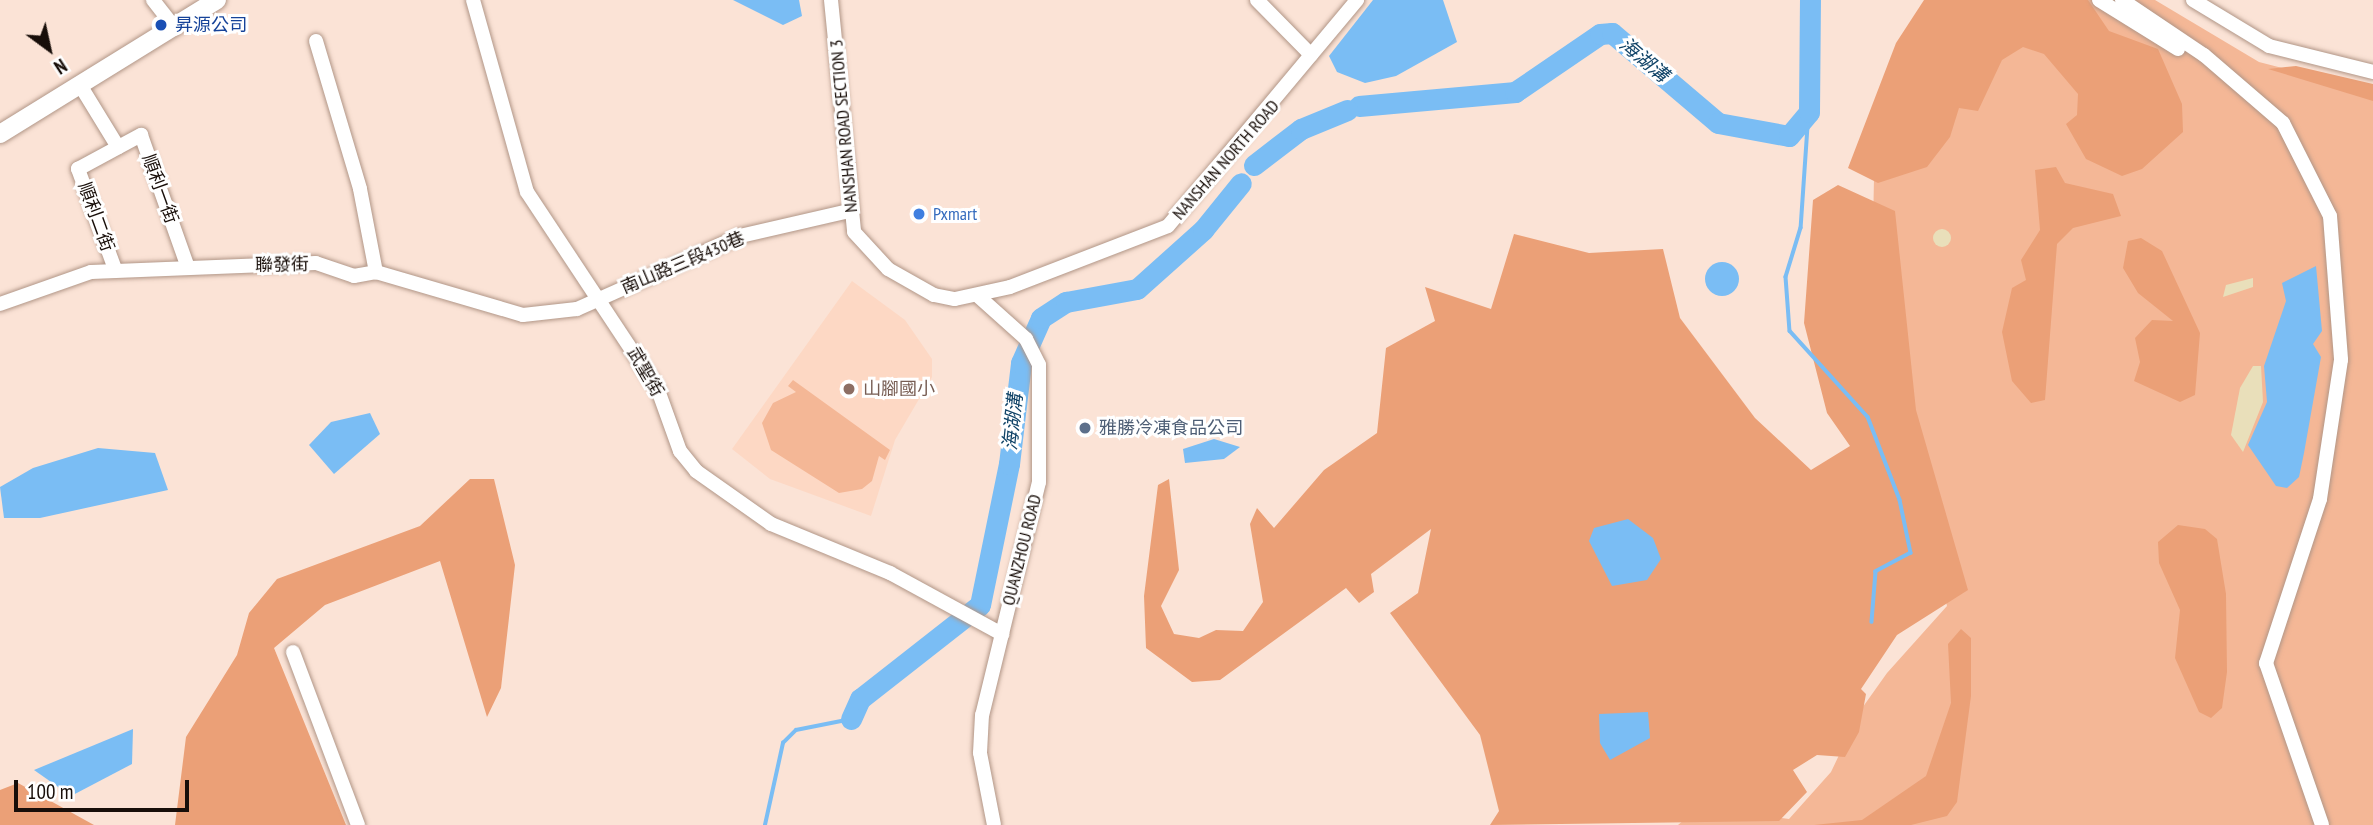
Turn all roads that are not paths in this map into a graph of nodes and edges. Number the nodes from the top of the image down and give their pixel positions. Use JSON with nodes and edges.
{"nodes":[{"id":1,"x":153,"y":0,"type":"edge"},
{"id":2,"x":217,"y":0,"type":"edge"},
{"id":3,"x":473,"y":0,"type":"edge"},
{"id":4,"x":831,"y":0,"type":"edge"},
{"id":5,"x":1257,"y":0,"type":"edge"},
{"id":6,"x":1357,"y":0,"type":"edge"},
{"id":7,"x":2099,"y":0,"type":"edge"},
{"id":8,"x":2122,"y":0,"type":"edge"},
{"id":9,"x":2193,"y":0,"type":"edge"},
{"id":10,"x":173,"y":27,"type":"junction"},
{"id":11,"x":316,"y":41,"type":"dead end"},
{"id":12,"x":1311,"y":55,"type":"junction"},
{"id":13,"x":2373,"y":72,"type":"edge"},
{"id":14,"x":2226,"y":73,"type":"junction"},
{"id":15,"x":80,"y":85,"type":"junction"},
{"id":16,"x":0,"y":134,"type":"edge"},
{"id":17,"x":118,"y":147,"type":"junction"},
{"id":18,"x":849,"y":211,"type":"junction"},
{"id":19,"x":188,"y":268,"type":"junction"},
{"id":20,"x":115,"y":269,"type":"junction"},
{"id":21,"x":376,"y":272,"type":"junction"},
{"id":22,"x":977,"y":295,"type":"junction"},
{"id":23,"x":600,"y":298,"type":"junction"},
{"id":24,"x":0,"y":304,"type":"edge"},
{"id":25,"x":1002,"y":634,"type":"junction"},
{"id":26,"x":293,"y":652,"type":"dead end"},
{"id":27,"x":358,"y":825,"type":"edge"},
{"id":28,"x":994,"y":825,"type":"edge"},
{"id":29,"x":2322,"y":825,"type":"edge"}],
"edges":[{"from":1,"to":10,"type":"street"},
{"from":2,"to":10,"type":"main road"},
{"from":3,"to":23,"type":"street","name":"武聖街"},
{"from":4,"to":18,"type":"street","name":"NANSHAN ROAD SECTION 3"},
{"from":5,"to":12,"type":"street"},
{"from":6,"to":12,"type":"street","name":"NANSHAN NORTH ROAD"},
{"from":7,"to":14,"type":"street"},
{"from":8,"to":14,"type":"street"},
{"from":9,"to":13,"type":"street"},
{"from":10,"to":15,"type":"main road"},
{"from":11,"to":21,"type":"street"},
{"from":12,"to":22,"type":"street","name":"NANSHAN NORTH ROAD"},
{"from":14,"to":29,"type":"street"},
{"from":15,"to":16,"type":"main road"},
{"from":15,"to":17,"type":"street"},
{"from":17,"to":19,"type":"street","name":"順利一街"},
{"from":17,"to":20,"type":"street","name":"順利二街"},
{"from":18,"to":22,"type":"street","name":"NANSHAN ROAD SECTION 3"},
{"from":18,"to":23,"type":"street","name":"南山路三段430巷"},
{"from":19,"to":20,"type":"street","name":"聯發街"},
{"from":19,"to":21,"type":"street","name":"聯發街"},
{"from":20,"to":24,"type":"street","name":"聯發街"},
{"from":21,"to":23,"type":"street","name":"聯發街"},
{"from":22,"to":25,"type":"street","name":"QUANZHOU ROAD"},
{"from":23,"to":25,"type":"street","name":"武聖街"},
{"from":25,"to":28,"type":"street","name":"QUANZHOU ROAD"},
{"from":26,"to":27,"type":"street"}]}
